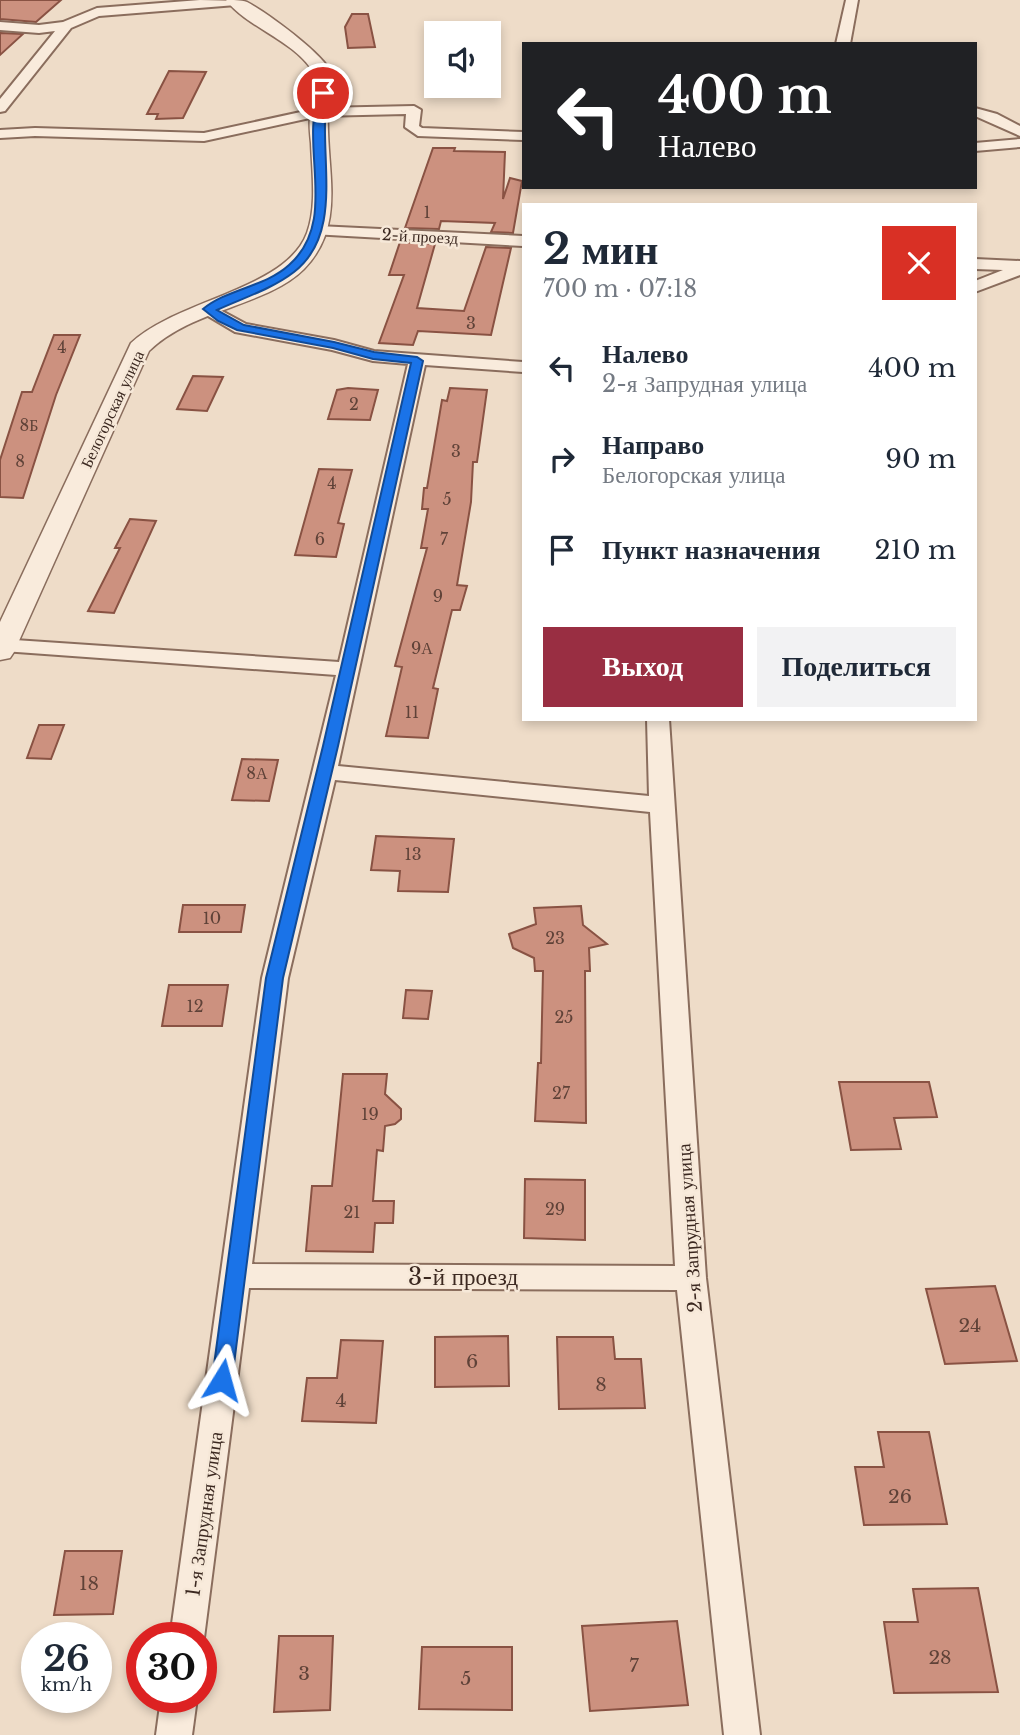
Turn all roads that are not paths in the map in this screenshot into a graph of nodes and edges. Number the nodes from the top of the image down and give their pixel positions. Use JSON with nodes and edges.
{"nodes":[{"id":1,"x":852,"y":0,"type":"edge"},
{"id":2,"x":235,"y":1,"type":"edge"},
{"id":3,"x":66,"y":25,"type":"junction"},
{"id":4,"x":0,"y":26,"type":"edge"},
{"id":5,"x":843,"y":42,"type":"edge"},
{"id":6,"x":0,"y":108,"type":"edge"},
{"id":7,"x":319,"y":112,"type":"junction"},
{"id":8,"x":977,"y":113,"type":"edge"},
{"id":9,"x":1020,"y":132,"type":"edge"},
{"id":10,"x":0,"y":134,"type":"edge"},
{"id":11,"x":522,"y":136,"type":"edge"},
{"id":12,"x":1020,"y":143,"type":"edge"},
{"id":13,"x":977,"y":147,"type":"edge"},
{"id":14,"x":318,"y":231,"type":"junction"},
{"id":15,"x":522,"y":241,"type":"edge"},
{"id":16,"x":977,"y":264,"type":"edge"},
{"id":17,"x":1020,"y":267,"type":"edge"},
{"id":18,"x":977,"y":287,"type":"edge"},
{"id":19,"x":209,"y":309,"type":"junction"},
{"id":20,"x":417,"y":361,"type":"junction"},
{"id":21,"x":522,"y":367,"type":"edge"},
{"id":22,"x":1,"y":648,"type":"edge"},
{"id":23,"x":348,"y":669,"type":"junction"},
{"id":24,"x":658,"y":721,"type":"edge"},
{"id":25,"x":325,"y":772,"type":"junction"},
{"id":26,"x":660,"y":805,"type":"junction"},
{"id":27,"x":236,"y":1276,"type":"junction"},
{"id":28,"x":691,"y":1278,"type":"junction"},
{"id":29,"x":189,"y":1622,"type":"edge"},
{"id":30,"x":177,"y":1713,"type":"edge"},
{"id":31,"x":174,"y":1735,"type":"edge"},
{"id":32,"x":742,"y":1735,"type":"edge"}],
"edges":[{"from":1,"to":5,"type":"street"},
{"from":2,"to":3,"type":"street"},
{"from":2,"to":7,"type":"street","name":"Белогорская улица"},
{"from":3,"to":4,"type":"street"},
{"from":3,"to":6,"type":"street"},
{"from":7,"to":10,"type":"street"},
{"from":7,"to":11,"type":"street"},
{"from":7,"to":14,"type":"street","name":"Белогорская улица"},
{"from":8,"to":9,"type":"street"},
{"from":12,"to":13,"type":"street"},
{"from":14,"to":15,"type":"street","name":"2-й проезд"},
{"from":14,"to":19,"type":"street","name":"Белогорская улица"},
{"from":16,"to":17,"type":"street"},
{"from":17,"to":18,"type":"street"},
{"from":19,"to":20,"type":"street"},
{"from":19,"to":22,"type":"street","name":"Белогорская улица"},
{"from":20,"to":21,"type":"street"},
{"from":20,"to":23,"type":"street","name":"1-я Запрудная улица"},
{"from":22,"to":23,"type":"street"},
{"from":23,"to":25,"type":"street","name":"1-я Запрудная улица"},
{"from":24,"to":26,"type":"street","name":"2-я Запрудная улица"},
{"from":25,"to":26,"type":"street"},
{"from":25,"to":27,"type":"street","name":"1-я Запрудная улица"},
{"from":26,"to":28,"type":"street","name":"2-я Запрудная улица"},
{"from":27,"to":28,"type":"street","name":"3-й проезд"},
{"from":27,"to":29,"type":"street","name":"1-я Запрудная улица"},
{"from":28,"to":32,"type":"street","name":"2-я Запрудная улица"},
{"from":30,"to":31,"type":"street"}]}
